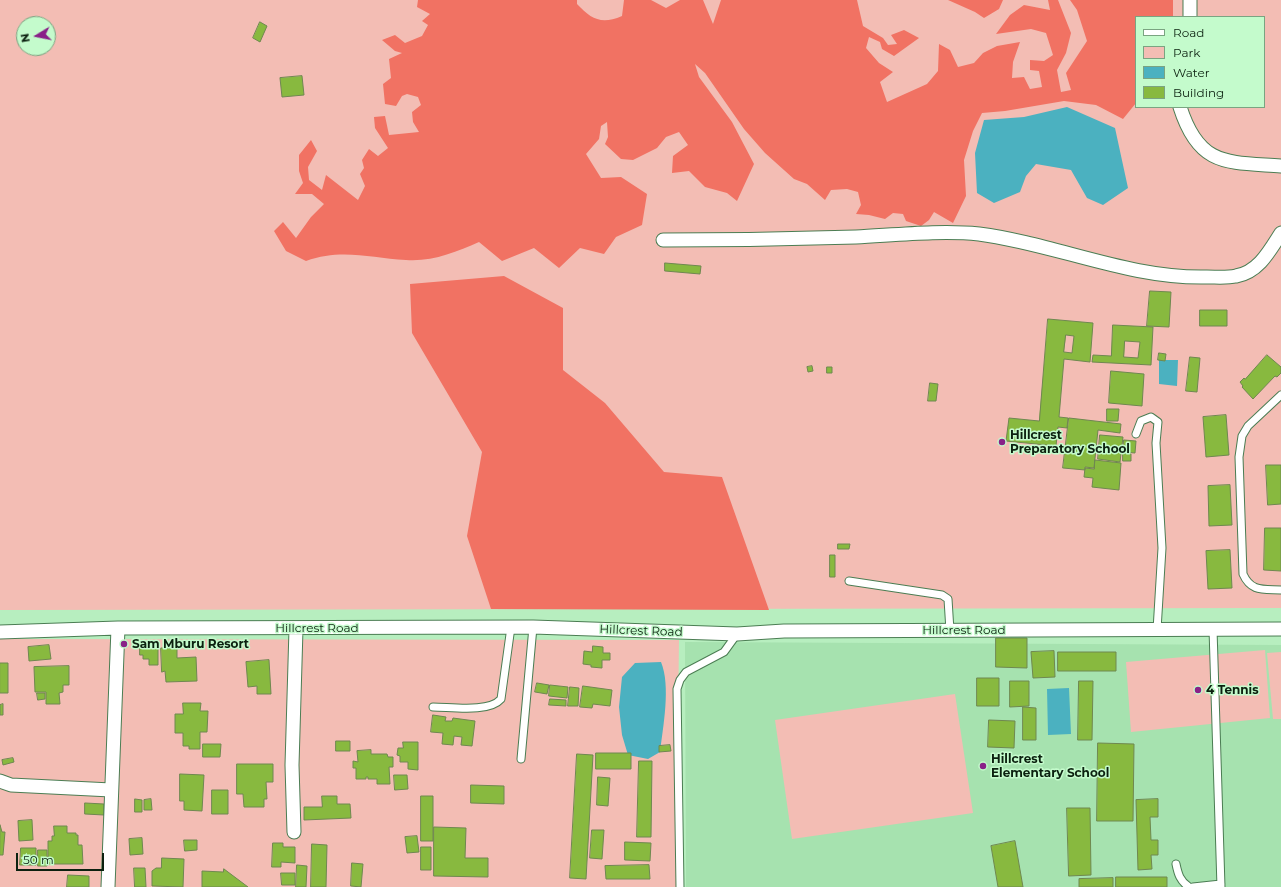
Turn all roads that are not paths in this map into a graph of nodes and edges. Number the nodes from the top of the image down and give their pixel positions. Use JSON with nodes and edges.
{"nodes":[{"id":1,"x":1190,"y":0,"type":"edge"},
{"id":2,"x":1190,"y":16,"type":"edge"},
{"id":3,"x":1180,"y":108,"type":"edge"},
{"id":4,"x":1281,"y":166,"type":"edge"},
{"id":5,"x":1281,"y":232,"type":"edge"},
{"id":6,"x":662,"y":240,"type":"dead end"},
{"id":7,"x":1281,"y":396,"type":"edge"},
{"id":8,"x":1136,"y":434,"type":"dead end"},
{"id":9,"x":849,"y":581,"type":"dead end"},
{"id":10,"x":1281,"y":590,"type":"edge"},
{"id":11,"x":511,"y":627,"type":"junction"},
{"id":12,"x":533,"y":627,"type":"junction"},
{"id":13,"x":118,"y":628,"type":"junction"},
{"id":14,"x":296,"y":629,"type":"junction"},
{"id":15,"x":1213,"y":629,"type":"junction"},
{"id":16,"x":1281,"y":629,"type":"edge"},
{"id":17,"x":1157,"y":630,"type":"junction"},
{"id":18,"x":950,"y":631,"type":"junction"},
{"id":19,"x":0,"y":632,"type":"edge"},
{"id":20,"x":737,"y":634,"type":"junction"},
{"id":21,"x":433,"y":707,"type":"dead end"},
{"id":22,"x":521,"y":759,"type":"dead end"},
{"id":23,"x":0,"y":781,"type":"edge"},
{"id":24,"x":111,"y":790,"type":"junction"},
{"id":25,"x":294,"y":832,"type":"dead end"},
{"id":26,"x":1176,"y":864,"type":"dead end"},
{"id":27,"x":1221,"y":885,"type":"edge"},
{"id":28,"x":108,"y":887,"type":"edge"},
{"id":29,"x":680,"y":887,"type":"edge"},
{"id":30,"x":1189,"y":887,"type":"edge"},
{"id":31,"x":1193,"y":887,"type":"edge"}],
"edges":[{"from":1,"to":2,"type":"street"},
{"from":3,"to":4,"type":"street"},
{"from":5,"to":6,"type":"street"},
{"from":7,"to":10,"type":"lane"},
{"from":8,"to":17,"type":"lane"},
{"from":9,"to":18,"type":"lane"},
{"from":11,"to":12,"type":"street","name":"Hillcrest Road"},
{"from":11,"to":14,"type":"street","name":"Hillcrest Road"},
{"from":11,"to":21,"type":"lane"},
{"from":12,"to":20,"type":"street","name":"Hillcrest Road"},
{"from":12,"to":22,"type":"lane"},
{"from":13,"to":14,"type":"street","name":"Hillcrest Road"},
{"from":13,"to":19,"type":"street","name":"Hillcrest Road"},
{"from":13,"to":24,"type":"street"},
{"from":14,"to":25,"type":"street"},
{"from":15,"to":16,"type":"street","name":"Hillcrest Road"},
{"from":15,"to":17,"type":"street","name":"Hillcrest Road"},
{"from":15,"to":27,"type":"lane"},
{"from":17,"to":18,"type":"street","name":"Hillcrest Road"},
{"from":18,"to":20,"type":"street","name":"Hillcrest Road"},
{"from":20,"to":29,"type":"lane"},
{"from":23,"to":24,"type":"street"},
{"from":24,"to":28,"type":"street"},
{"from":26,"to":30,"type":"lane"},
{"from":27,"to":31,"type":"lane"}]}
